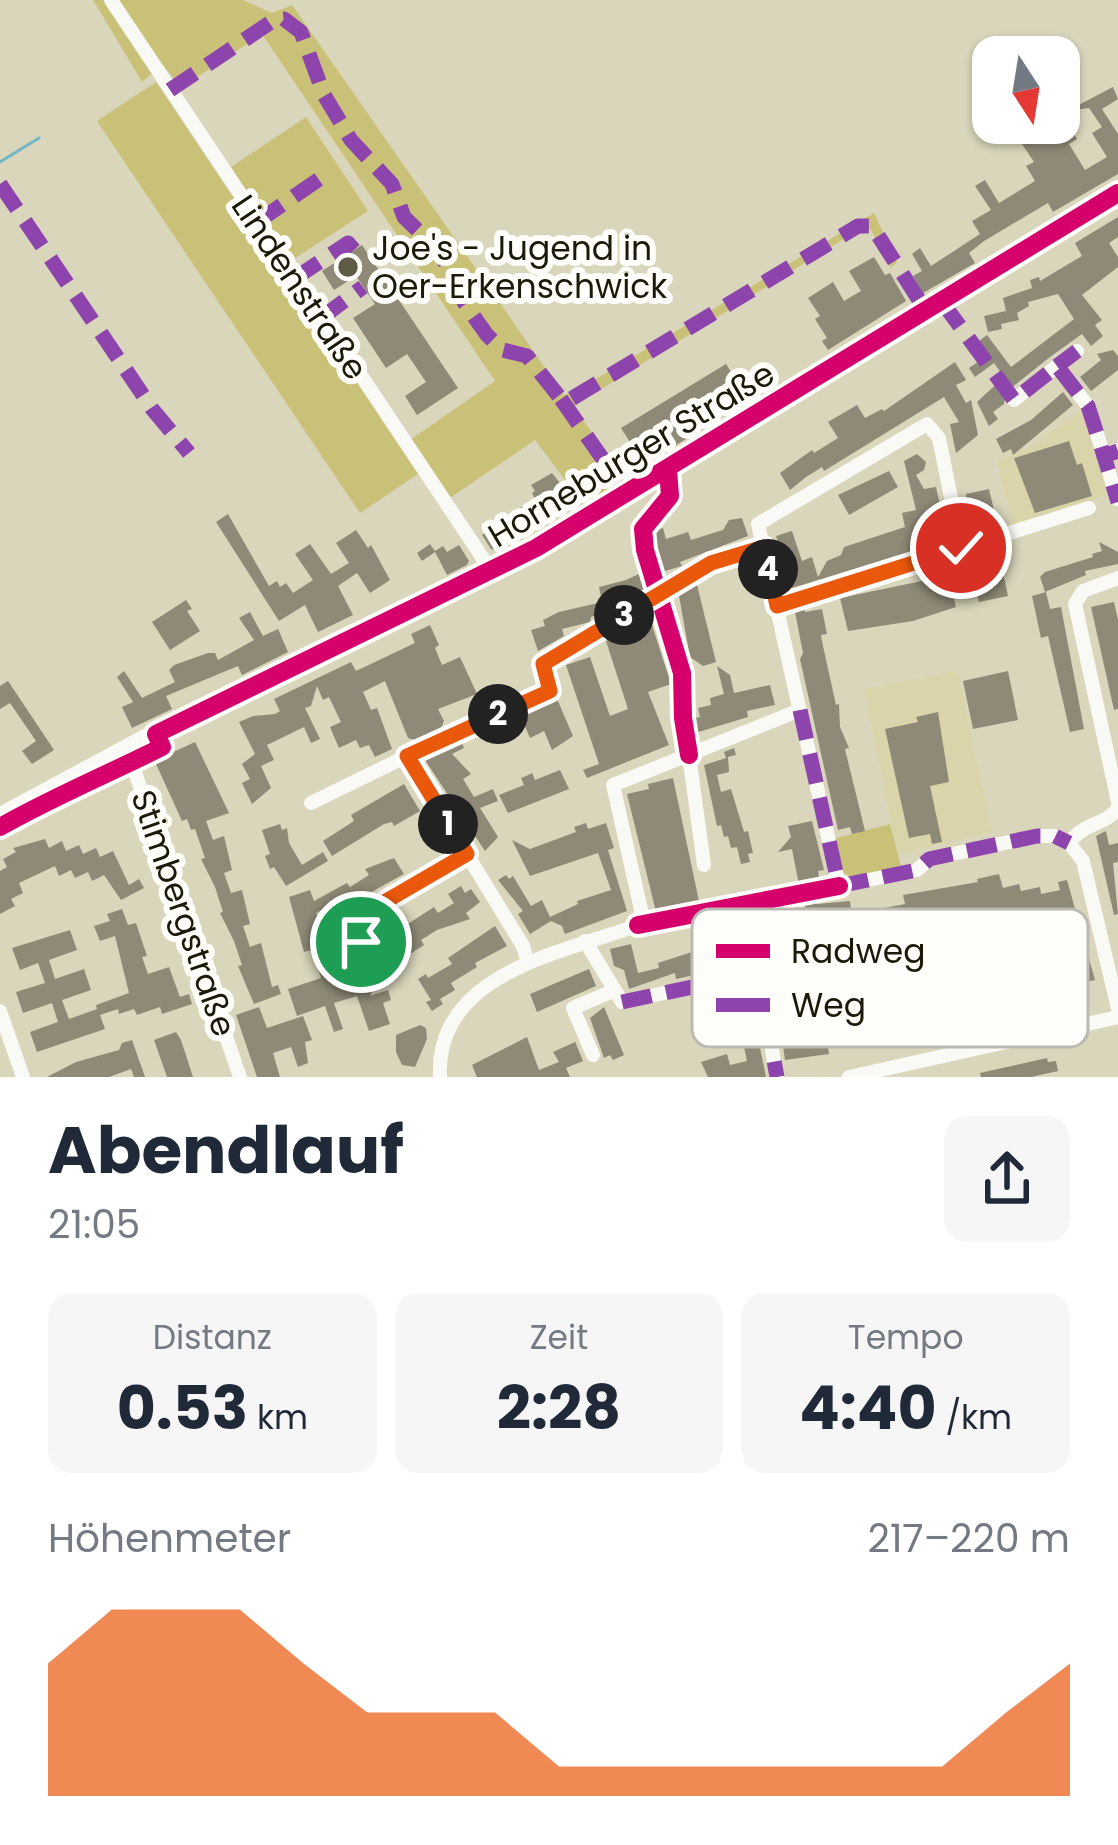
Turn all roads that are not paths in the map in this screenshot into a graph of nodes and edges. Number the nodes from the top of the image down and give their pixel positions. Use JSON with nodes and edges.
{"nodes":[{"id":1,"x":111,"y":0,"type":"edge"},
{"id":2,"x":1118,"y":193,"type":"edge"},
{"id":3,"x":1077,"y":351,"type":"dead end"},
{"id":4,"x":1057,"y":366,"type":"junction"},
{"id":5,"x":1014,"y":400,"type":"dead end"},
{"id":6,"x":1111,"y":453,"type":"edge"},
{"id":7,"x":1117,"y":499,"type":"edge"},
{"id":8,"x":1089,"y":508,"type":"dead end"},
{"id":9,"x":764,"y":547,"type":"junction"},
{"id":10,"x":961,"y":548,"type":"junction"},
{"id":11,"x":492,"y":572,"type":"junction"},
{"id":12,"x":1118,"y":578,"type":"edge"},
{"id":13,"x":777,"y":606,"type":"junction"},
{"id":14,"x":800,"y":710,"type":"junction"},
{"id":15,"x":127,"y":749,"type":"junction"},
{"id":16,"x":689,"y":755,"type":"junction"},
{"id":17,"x":407,"y":756,"type":"junction"},
{"id":18,"x":1116,"y":779,"type":"edge"},
{"id":19,"x":311,"y":803,"type":"dead end"},
{"id":20,"x":1118,"y":805,"type":"edge"},
{"id":21,"x":0,"y":818,"type":"edge"},
{"id":22,"x":1069,"y":843,"type":"junction"},
{"id":23,"x":467,"y":854,"type":"junction"},
{"id":24,"x":704,"y":865,"type":"dead end"},
{"id":25,"x":585,"y":941,"type":"junction"},
{"id":26,"x":361,"y":942,"type":"dead end"},
{"id":27,"x":528,"y":963,"type":"junction"},
{"id":28,"x":692,"y":988,"type":"edge"},
{"id":29,"x":615,"y":990,"type":"junction"},
{"id":30,"x":0,"y":1011,"type":"edge"},
{"id":31,"x":1118,"y":1013,"type":"edge"},
{"id":32,"x":1088,"y":1020,"type":"edge"},
{"id":33,"x":772,"y":1047,"type":"edge"},
{"id":34,"x":975,"y":1047,"type":"edge"},
{"id":35,"x":593,"y":1055,"type":"dead end"},
{"id":36,"x":23,"y":1077,"type":"edge"},
{"id":37,"x":240,"y":1077,"type":"edge"},
{"id":38,"x":440,"y":1077,"type":"edge"},
{"id":39,"x":778,"y":1077,"type":"edge"},
{"id":40,"x":849,"y":1077,"type":"edge"}],
"edges":[{"from":1,"to":11,"type":"street","name":"Lindenstraße"},
{"from":2,"to":11,"type":"main road","name":"Horneburger Straße"},
{"from":3,"to":4,"type":"street"},
{"from":4,"to":5,"type":"street"},
{"from":4,"to":6,"type":"street"},
{"from":6,"to":7,"type":"street"},
{"from":8,"to":10,"type":"street"},
{"from":9,"to":10,"type":"street"},
{"from":9,"to":13,"type":"street"},
{"from":9,"to":17,"type":"street"},
{"from":10,"to":13,"type":"street"},
{"from":11,"to":15,"type":"main road","name":"Horneburger Straße"},
{"from":12,"to":18,"type":"street"},
{"from":13,"to":14,"type":"street"},
{"from":14,"to":16,"type":"street"},
{"from":14,"to":22,"type":"street"},
{"from":15,"to":21,"type":"main road","name":"Horneburger Straße"},
{"from":15,"to":37,"type":"street","name":"Stimbergstraße"},
{"from":16,"to":24,"type":"street"},
{"from":16,"to":25,"type":"street"},
{"from":17,"to":19,"type":"street"},
{"from":17,"to":23,"type":"street"},
{"from":18,"to":20,"type":"street"},
{"from":20,"to":22,"type":"street"},
{"from":22,"to":31,"type":"street"},
{"from":23,"to":26,"type":"street"},
{"from":23,"to":27,"type":"street"},
{"from":25,"to":27,"type":"street"},
{"from":25,"to":29,"type":"street"},
{"from":27,"to":38,"type":"street"},
{"from":28,"to":29,"type":"street"},
{"from":29,"to":35,"type":"street"},
{"from":30,"to":36,"type":"street"},
{"from":31,"to":32,"type":"street"},
{"from":33,"to":39,"type":"street"},
{"from":34,"to":40,"type":"street"}]}
